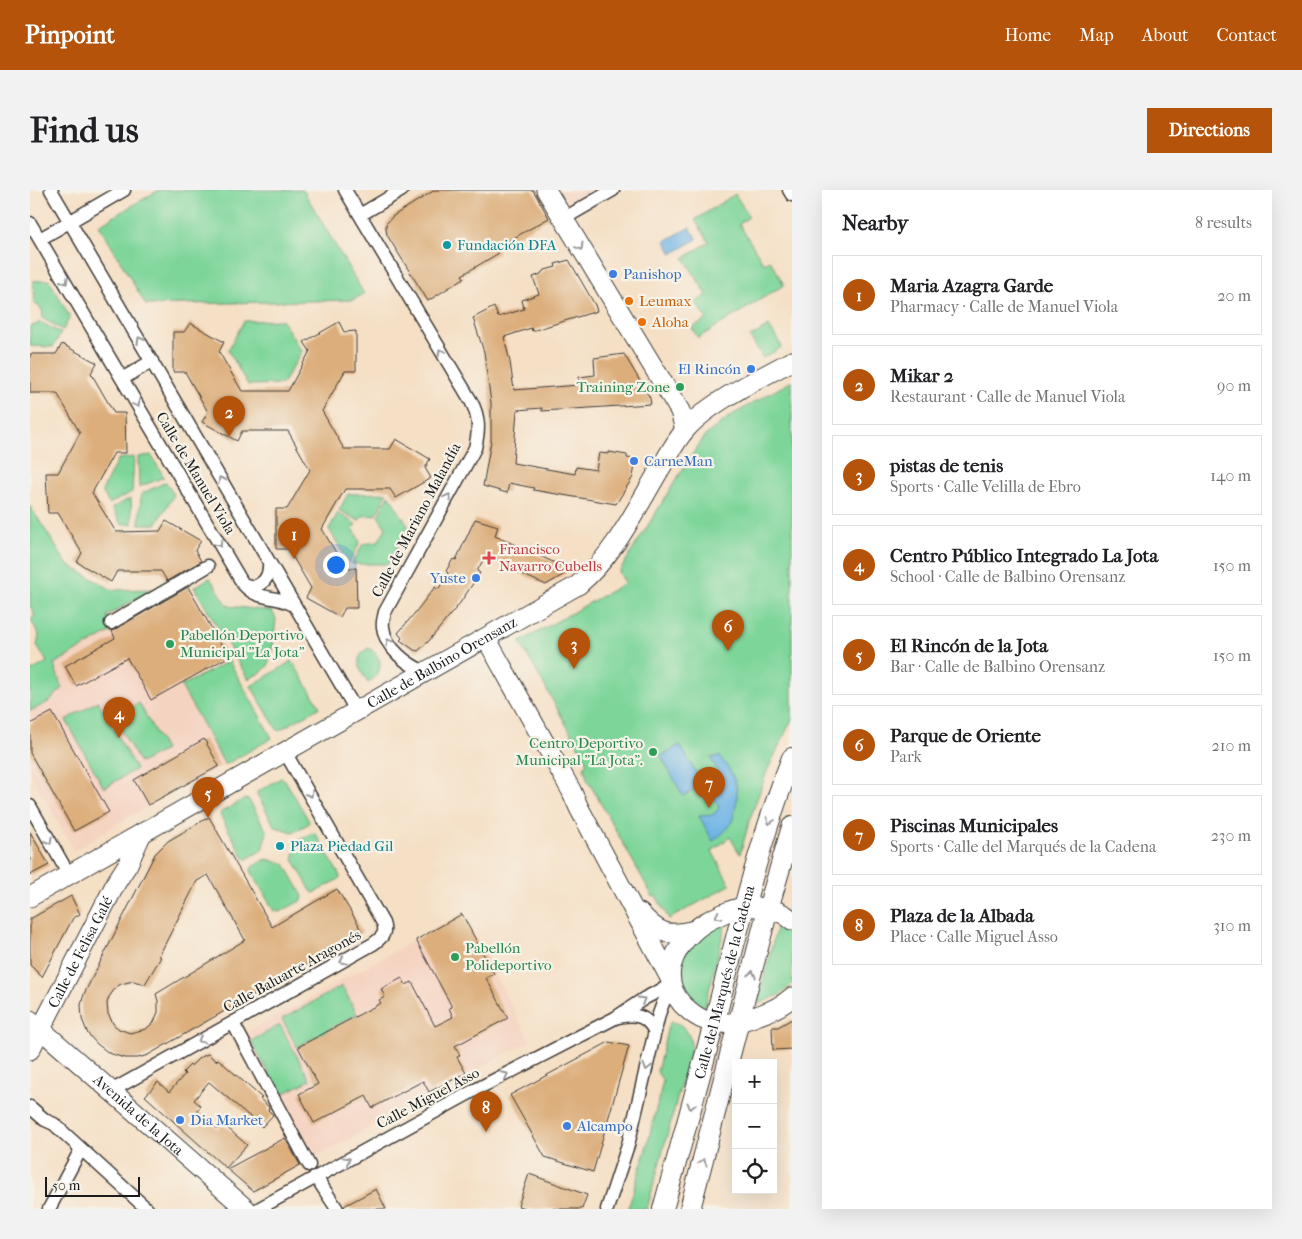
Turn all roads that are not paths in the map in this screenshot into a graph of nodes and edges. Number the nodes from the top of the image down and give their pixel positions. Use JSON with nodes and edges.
{"nodes":[{"id":1,"x":51,"y":190,"type":"edge"},
{"id":2,"x":124,"y":190,"type":"edge"},
{"id":3,"x":345,"y":190,"type":"edge"},
{"id":4,"x":402,"y":190,"type":"edge"},
{"id":5,"x":546,"y":190,"type":"edge"},
{"id":6,"x":613,"y":190,"type":"edge"},
{"id":7,"x":789,"y":190,"type":"edge"},
{"id":8,"x":792,"y":195,"type":"edge"},
{"id":9,"x":360,"y":215,"type":"junction"},
{"id":10,"x":563,"y":219,"type":"junction"},
{"id":11,"x":70,"y":222,"type":"junction"},
{"id":12,"x":30,"y":223,"type":"edge"},
{"id":13,"x":40,"y":239,"type":"junction"},
{"id":14,"x":152,"y":360,"type":"junction"},
{"id":15,"x":792,"y":361,"type":"edge"},
{"id":16,"x":122,"y":379,"type":"junction"},
{"id":17,"x":684,"y":430,"type":"junction"},
{"id":18,"x":269,"y":562,"type":"junction"},
{"id":19,"x":208,"y":566,"type":"dead end"},
{"id":20,"x":243,"y":584,"type":"junction"},
{"id":21,"x":295,"y":606,"type":"junction"},
{"id":22,"x":111,"y":623,"type":"dead end"},
{"id":23,"x":486,"y":638,"type":"junction"},
{"id":24,"x":425,"y":672,"type":"junction"},
{"id":25,"x":357,"y":712,"type":"junction"},
{"id":26,"x":285,"y":752,"type":"junction"},
{"id":27,"x":792,"y":758,"type":"edge"},
{"id":28,"x":30,"y":806,"type":"edge"},
{"id":29,"x":792,"y":827,"type":"edge"},
{"id":30,"x":142,"y":833,"type":"junction"},
{"id":31,"x":106,"y":854,"type":"junction"},
{"id":32,"x":69,"y":875,"type":"junction"},
{"id":33,"x":117,"y":881,"type":"junction"},
{"id":34,"x":30,"y":897,"type":"edge"},
{"id":35,"x":629,"y":901,"type":"junction"},
{"id":36,"x":743,"y":907,"type":"junction"},
{"id":37,"x":768,"y":909,"type":"junction"},
{"id":38,"x":792,"y":920,"type":"edge"},
{"id":39,"x":695,"y":930,"type":"junction"},
{"id":40,"x":671,"y":984,"type":"junction"},
{"id":41,"x":790,"y":1000,"type":"edge"},
{"id":42,"x":615,"y":1018,"type":"junction"},
{"id":43,"x":740,"y":1021,"type":"junction"},
{"id":44,"x":714,"y":1022,"type":"junction"},
{"id":45,"x":233,"y":1023,"type":"junction"},
{"id":46,"x":35,"y":1025,"type":"edge"},
{"id":47,"x":655,"y":1032,"type":"junction"},
{"id":48,"x":30,"y":1050,"type":"edge"},
{"id":49,"x":111,"y":1091,"type":"junction"},
{"id":50,"x":30,"y":1107,"type":"edge"},
{"id":51,"x":81,"y":1149,"type":"junction"},
{"id":52,"x":309,"y":1165,"type":"dead end"},
{"id":53,"x":316,"y":1177,"type":"junction"},
{"id":54,"x":141,"y":1207,"type":"edge"},
{"id":55,"x":49,"y":1209,"type":"edge"},
{"id":56,"x":246,"y":1209,"type":"edge"},
{"id":57,"x":258,"y":1209,"type":"edge"},
{"id":58,"x":337,"y":1209,"type":"edge"},
{"id":59,"x":607,"y":1209,"type":"edge"},
{"id":60,"x":663,"y":1209,"type":"edge"},
{"id":61,"x":690,"y":1209,"type":"edge"}],
"edges":[{"from":1,"to":11,"type":"street","name":"Calle de Manuel Viola"},
{"from":2,"to":11,"type":"street"},
{"from":3,"to":9,"type":"street","name":"Calle de Mariano Malandía"},
{"from":4,"to":9,"type":"street"},
{"from":5,"to":10,"type":"street"},
{"from":6,"to":10,"type":"street"},
{"from":7,"to":8,"type":"street"},
{"from":24,"to":9,"type":"street","name":"Calle de Mariano Malandía","one_way":true},
{"from":10,"to":17,"type":"street","one_way":true},
{"from":11,"to":13,"type":"street"},
{"from":14,"to":11,"type":"street","name":"Calle de Manuel Viola","one_way":true},
{"from":12,"to":13,"type":"street","name":"Calle de Manuel Viola"},
{"from":13,"to":16,"type":"street","name":"Calle de Manuel Viola","one_way":true},
{"from":14,"to":16,"type":"street"},
{"from":18,"to":14,"type":"street","name":"Calle de Manuel Viola","one_way":true},
{"from":15,"to":17,"type":"street","name":"Calle de Balbino Orensanz"},
{"from":16,"to":20,"type":"street","name":"Calle de Manuel Viola","one_way":true},
{"from":17,"to":23,"type":"street","name":"Calle de Balbino Orensanz"},
{"from":18,"to":20,"type":"street"},
{"from":18,"to":21,"type":"street","name":"Calle de Manuel Viola"},
{"from":19,"to":22,"type":"street"},
{"from":20,"to":21,"type":"street","name":"Calle de Manuel Viola"},
{"from":21,"to":25,"type":"street","name":"Calle de Manuel Viola"},
{"from":23,"to":24,"type":"street","name":"Calle de Balbino Orensanz"},
{"from":23,"to":35,"type":"street"},
{"from":24,"to":25,"type":"street","name":"Calle de Balbino Orensanz"},
{"from":25,"to":26,"type":"street","name":"Calle de Balbino Orensanz"},
{"from":26,"to":30,"type":"street","name":"Calle de Balbino Orensanz"},
{"from":26,"to":45,"type":"street","name":"Calle Baluarte Aragonés","one_way":true},
{"from":27,"to":36,"type":"main road","name":"Calle del Marqués de la Cadena","one_way":true},
{"from":28,"to":32,"type":"street","one_way":true},
{"from":29,"to":37,"type":"main road","name":"Calle del Marqués de la Cadena"},
{"from":30,"to":31,"type":"street","name":"Calle de Balbino Orensanz"},
{"from":30,"to":33,"type":"street","name":"Calle de Felisa Galé"},
{"from":31,"to":32,"type":"street","name":"Calle de Balbino Orensanz"},
{"from":31,"to":33,"type":"street","name":"Calle de Felisa Galé"},
{"from":32,"to":34,"type":"street","name":"Calle de Balbino Orensanz"},
{"from":33,"to":46,"type":"street","name":"Calle de Felisa Galé"},
{"from":35,"to":39,"type":"street"},
{"from":35,"to":40,"type":"street"},
{"from":36,"to":37,"type":"street"},
{"from":36,"to":39,"type":"street","one_way":true},
{"from":36,"to":44,"type":"main road","name":"Calle del Marqués de la Cadena"},
{"from":37,"to":38,"type":"street"},
{"from":43,"to":37,"type":"main road","name":"Calle del Marqués de la Cadena","one_way":true},
{"from":39,"to":40,"type":"street"},
{"from":42,"to":40,"type":"street","name":"Calle Miguel Asso","one_way":true},
{"from":40,"to":44,"type":"street"},
{"from":40,"to":47,"type":"street"},
{"from":41,"to":43,"type":"street"},
{"from":42,"to":47,"type":"street","name":"Calle Miguel Asso"},
{"from":53,"to":42,"type":"street","name":"Calle Miguel Asso","one_way":true},
{"from":43,"to":44,"type":"street"},
{"from":61,"to":43,"type":"main road","name":"Calle del Marqués de la Cadena","one_way":true},
{"from":44,"to":60,"type":"main road","name":"Calle del Marqués de la Cadena","one_way":true},
{"from":45,"to":49,"type":"street","name":"Calle Baluarte Aragonés","one_way":true},
{"from":45,"to":52,"type":"street"},
{"from":46,"to":48,"type":"street","name":"Calle de Felisa Galé"},
{"from":46,"to":49,"type":"street","name":"Avenida de la Jota"},
{"from":47,"to":59,"type":"street","one_way":true},
{"from":49,"to":56,"type":"street","name":"Avenida de la Jota"},
{"from":50,"to":51,"type":"street"},
{"from":51,"to":54,"type":"street"},
{"from":51,"to":55,"type":"street"},
{"from":53,"to":57,"type":"street","name":"Calle Miguel Asso"},
{"from":53,"to":58,"type":"street"}]}
